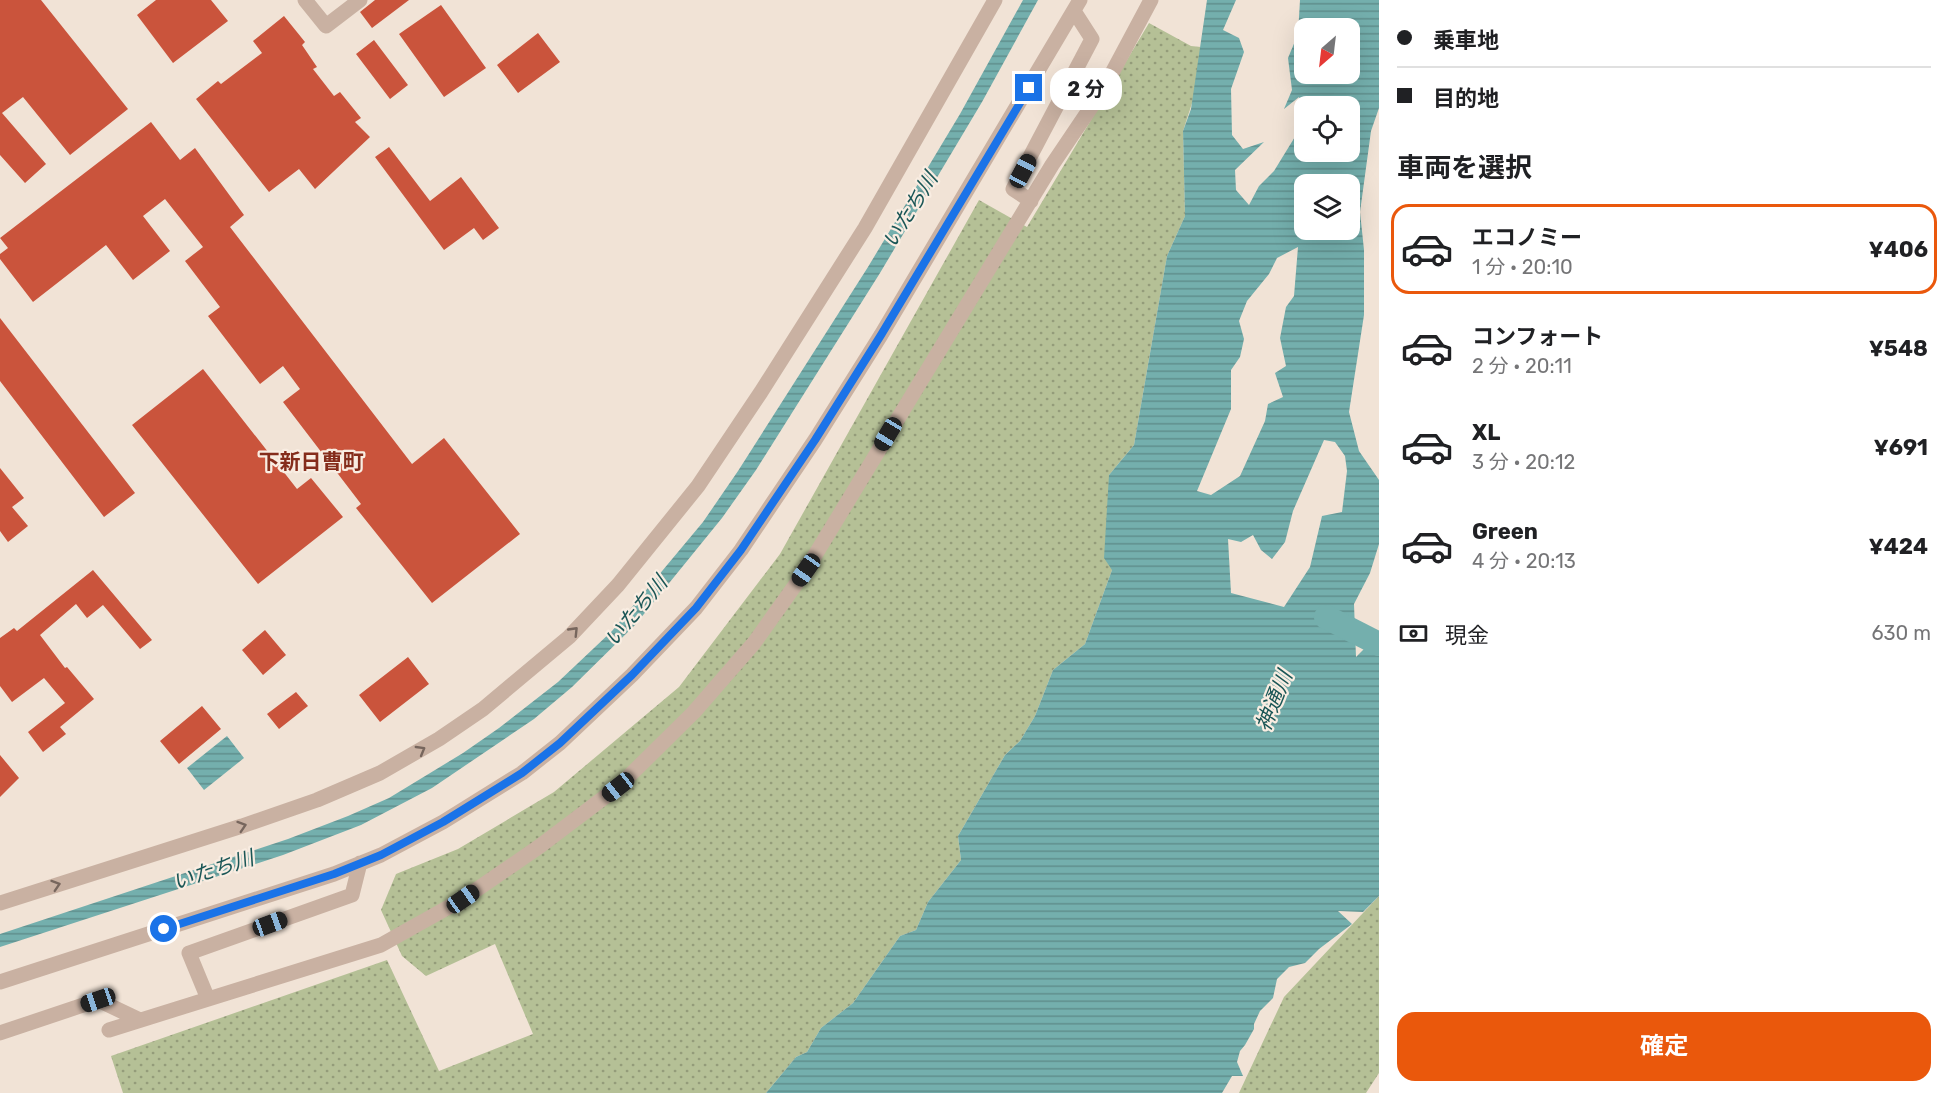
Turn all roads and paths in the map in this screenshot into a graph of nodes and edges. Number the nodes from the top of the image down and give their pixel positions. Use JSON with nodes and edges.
{"nodes":[{"id":1,"x":305,"y":0,"type":"edge"},
{"id":2,"x":360,"y":0,"type":"edge"},
{"id":3,"x":995,"y":0,"type":"edge"},
{"id":4,"x":1151,"y":0,"type":"edge"},
{"id":5,"x":1077,"y":6,"type":"edge"},
{"id":6,"x":1031,"y":201,"type":"junction"},
{"id":7,"x":360,"y":863,"type":"junction"},
{"id":8,"x":0,"y":903,"type":"edge"},
{"id":9,"x":0,"y":982,"type":"edge"},
{"id":10,"x":208,"y":999,"type":"junction"},
{"id":11,"x":140,"y":1020,"type":"junction"},
{"id":12,"x":109,"y":1030,"type":"dead end"},
{"id":13,"x":0,"y":1033,"type":"edge"}],
"edges":[{"from":1,"to":2,"type":"street"},
{"from":8,"to":3,"type":"street","one_way":true},
{"from":4,"to":6,"type":"street"},
{"from":5,"to":6,"type":"street"},
{"from":5,"to":7,"type":"street"},
{"from":6,"to":10,"type":"street"},
{"from":7,"to":9,"type":"street"},
{"from":7,"to":10,"type":"street"},
{"from":10,"to":11,"type":"street"},
{"from":11,"to":12,"type":"street"},
{"from":11,"to":13,"type":"street"}]}
